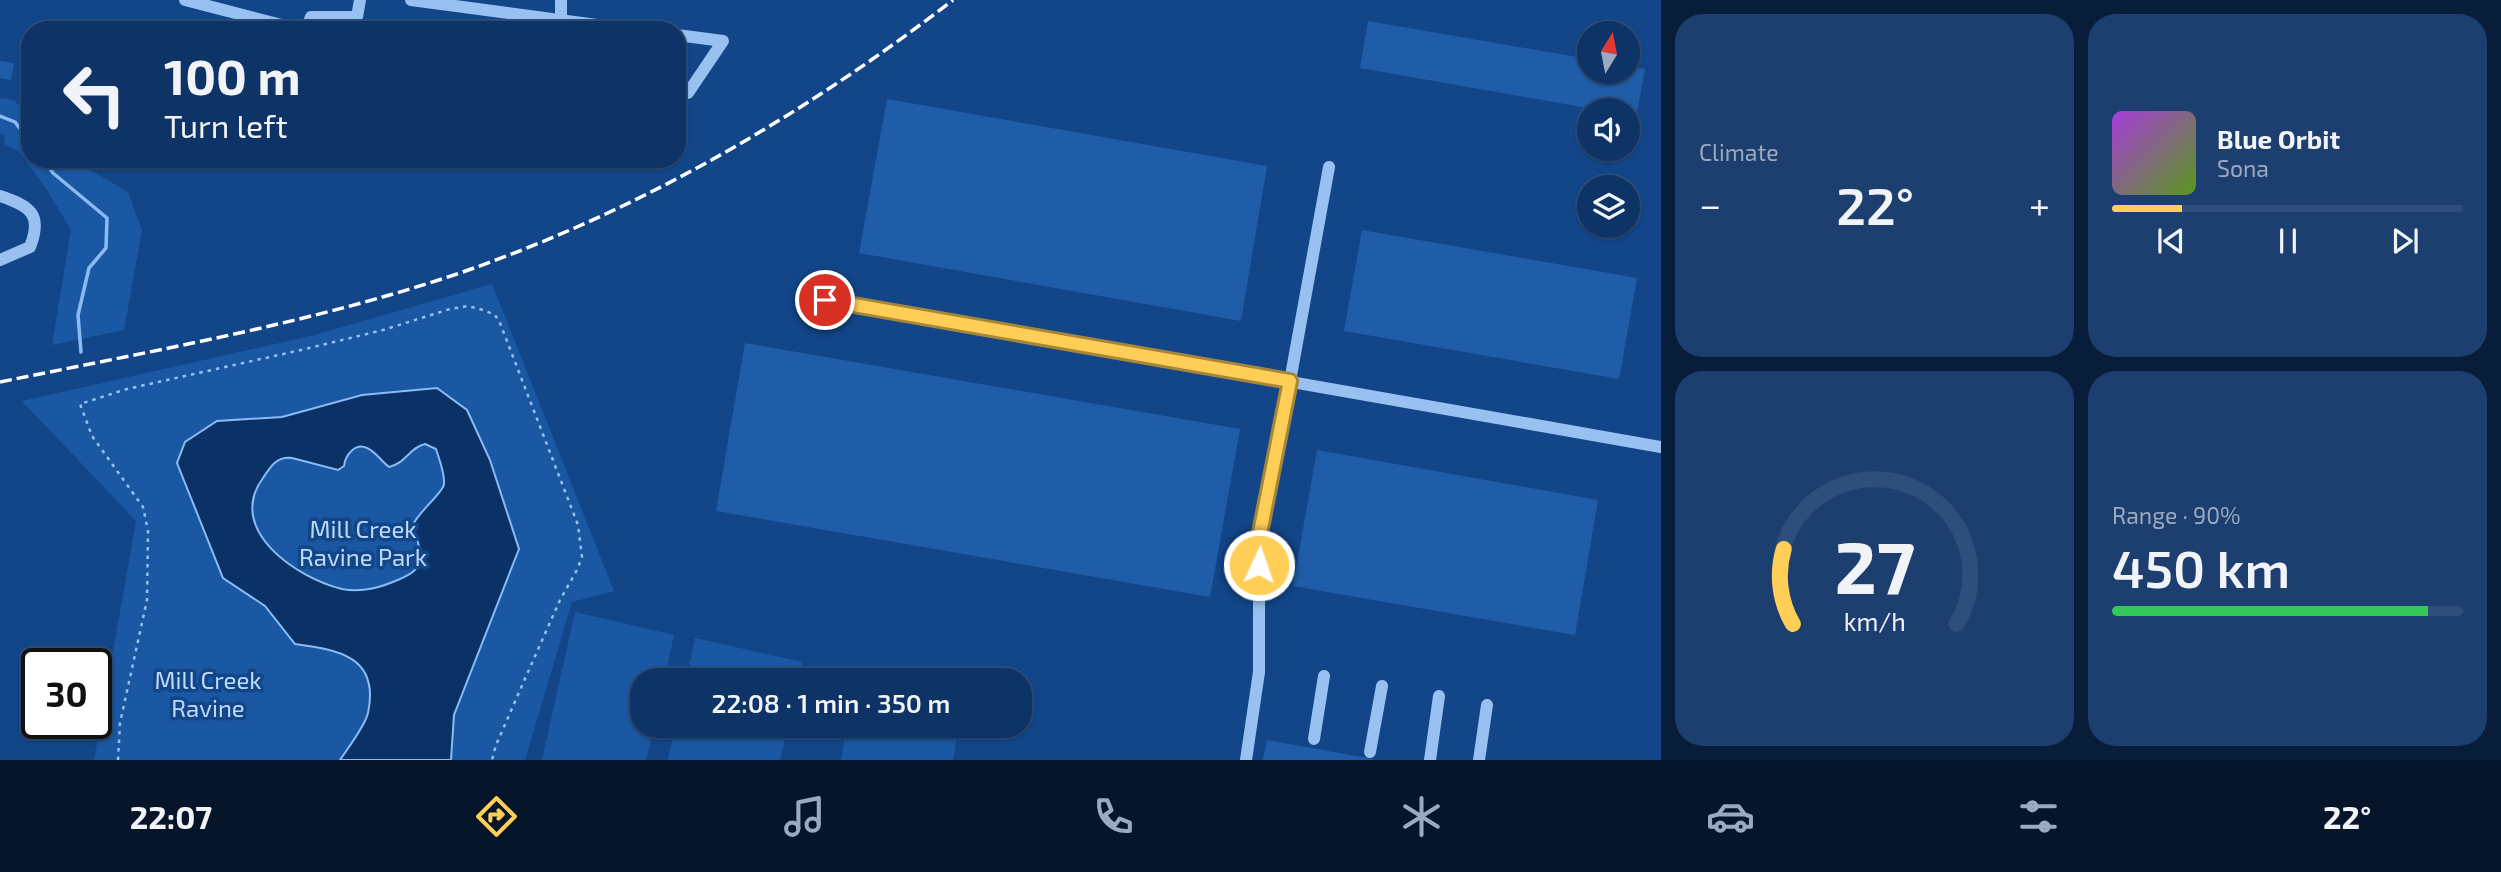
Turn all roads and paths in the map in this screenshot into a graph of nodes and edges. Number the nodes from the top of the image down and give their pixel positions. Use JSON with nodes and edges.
{"nodes":[{"id":1,"x":185,"y":0,"type":"edge"},
{"id":2,"x":360,"y":0,"type":"edge"},
{"id":3,"x":411,"y":0,"type":"edge"},
{"id":4,"x":561,"y":0,"type":"edge"},
{"id":5,"x":268,"y":21,"type":"edge"},
{"id":6,"x":309,"y":21,"type":"edge"},
{"id":7,"x":537,"y":21,"type":"edge"},
{"id":8,"x":561,"y":21,"type":"edge"},
{"id":9,"x":686,"y":36,"type":"edge"},
{"id":10,"x":686,"y":92,"type":"edge"},
{"id":11,"x":1329,"y":167,"type":"dead end"},
{"id":12,"x":0,"y":196,"type":"edge"},
{"id":13,"x":0,"y":260,"type":"edge"},
{"id":14,"x":825,"y":300,"type":"dead end"},
{"id":15,"x":1290,"y":381,"type":"junction"},
{"id":16,"x":1661,"y":447,"type":"edge"},
{"id":17,"x":1324,"y":676,"type":"dead end"},
{"id":18,"x":1382,"y":687,"type":"dead end"},
{"id":19,"x":1439,"y":696,"type":"dead end"},
{"id":20,"x":1487,"y":705,"type":"dead end"},
{"id":21,"x":1314,"y":739,"type":"dead end"},
{"id":22,"x":1370,"y":752,"type":"dead end"},
{"id":23,"x":118,"y":760,"type":"edge"},
{"id":24,"x":492,"y":760,"type":"edge"},
{"id":25,"x":1246,"y":760,"type":"edge"},
{"id":26,"x":1430,"y":760,"type":"edge"},
{"id":27,"x":1479,"y":760,"type":"edge"}],
"edges":[{"from":1,"to":5,"type":"street"},
{"from":2,"to":6,"type":"street"},
{"from":3,"to":7,"type":"street"},
{"from":4,"to":8,"type":"street"},
{"from":9,"to":10,"type":"street"},
{"from":11,"to":15,"type":"street"},
{"from":12,"to":13,"type":"street"},
{"from":14,"to":15,"type":"street"},
{"from":15,"to":16,"type":"street"},
{"from":15,"to":25,"type":"street"},
{"from":17,"to":21,"type":"street"},
{"from":18,"to":22,"type":"street"},
{"from":19,"to":26,"type":"street"},
{"from":20,"to":27,"type":"street"},
{"from":23,"to":24,"type":"path"}]}
